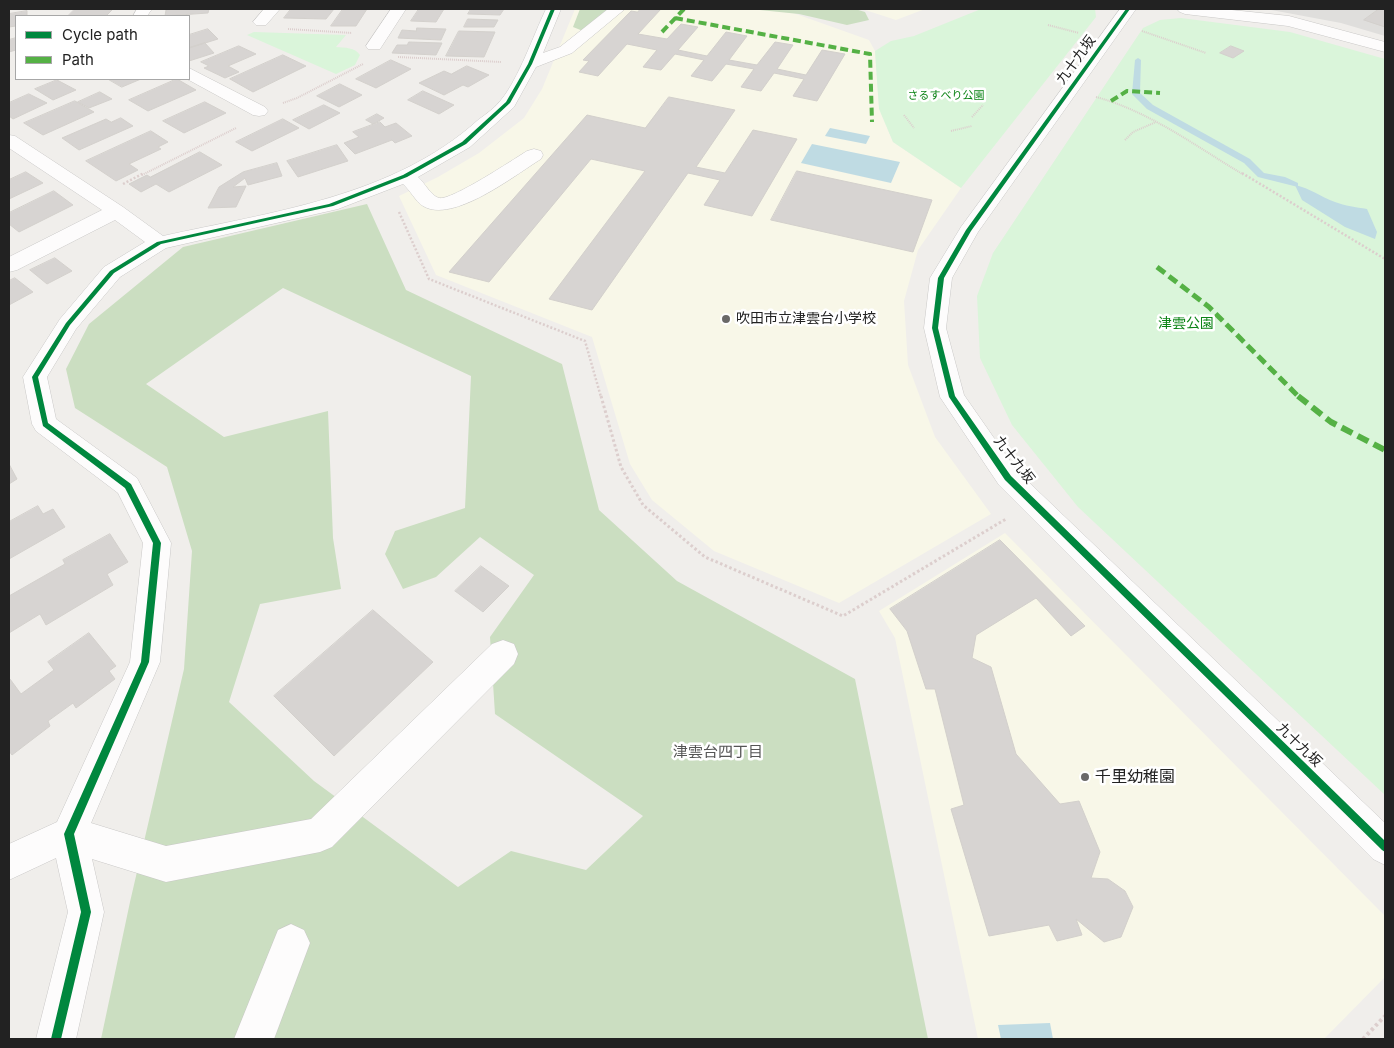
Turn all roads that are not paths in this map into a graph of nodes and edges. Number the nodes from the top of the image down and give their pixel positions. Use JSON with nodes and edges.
{"nodes":[{"id":1,"x":272,"y":9,"type":"edge"},
{"id":2,"x":398,"y":9,"type":"edge"},
{"id":3,"x":552,"y":9,"type":"edge"},
{"id":4,"x":617,"y":9,"type":"edge"},
{"id":5,"x":1185,"y":9,"type":"edge"},
{"id":6,"x":1131,"y":19,"type":"edge"},
{"id":7,"x":261,"y":22,"type":"dead end"},
{"id":8,"x":374,"y":46,"type":"dead end"},
{"id":9,"x":1385,"y":47,"type":"edge"},
{"id":10,"x":530,"y":64,"type":"junction"},
{"id":11,"x":190,"y":75,"type":"edge"},
{"id":12,"x":259,"y":111,"type":"dead end"},
{"id":13,"x":9,"y":140,"type":"edge"},
{"id":14,"x":534,"y":156,"type":"dead end"},
{"id":15,"x":405,"y":176,"type":"junction"},
{"id":16,"x":116,"y":211,"type":"junction"},
{"id":17,"x":158,"y":243,"type":"junction"},
{"id":18,"x":9,"y":265,"type":"edge"},
{"id":19,"x":503,"y":654,"type":"dead end"},
{"id":20,"x":70,"y":834,"type":"junction"},
{"id":21,"x":1385,"y":847,"type":"edge"},
{"id":22,"x":9,"y":862,"type":"edge"},
{"id":23,"x":291,"y":943,"type":"dead end"},
{"id":24,"x":56,"y":1039,"type":"edge"},
{"id":25,"x":254,"y":1039,"type":"edge"}],
"edges":[{"from":1,"to":7,"type":"street"},
{"from":2,"to":8,"type":"street"},
{"from":3,"to":10,"type":"street"},
{"from":4,"to":10,"type":"street"},
{"from":5,"to":9,"type":"street"},
{"from":6,"to":21,"type":"street","name":"九十九坂"},
{"from":10,"to":15,"type":"street"},
{"from":11,"to":12,"type":"street"},
{"from":13,"to":16,"type":"street"},
{"from":14,"to":15,"type":"street"},
{"from":15,"to":17,"type":"street"},
{"from":16,"to":17,"type":"street"},
{"from":16,"to":18,"type":"street"},
{"from":17,"to":20,"type":"street"},
{"from":19,"to":20,"type":"street"},
{"from":20,"to":22,"type":"street"},
{"from":20,"to":24,"type":"street"},
{"from":23,"to":25,"type":"street"}]}
